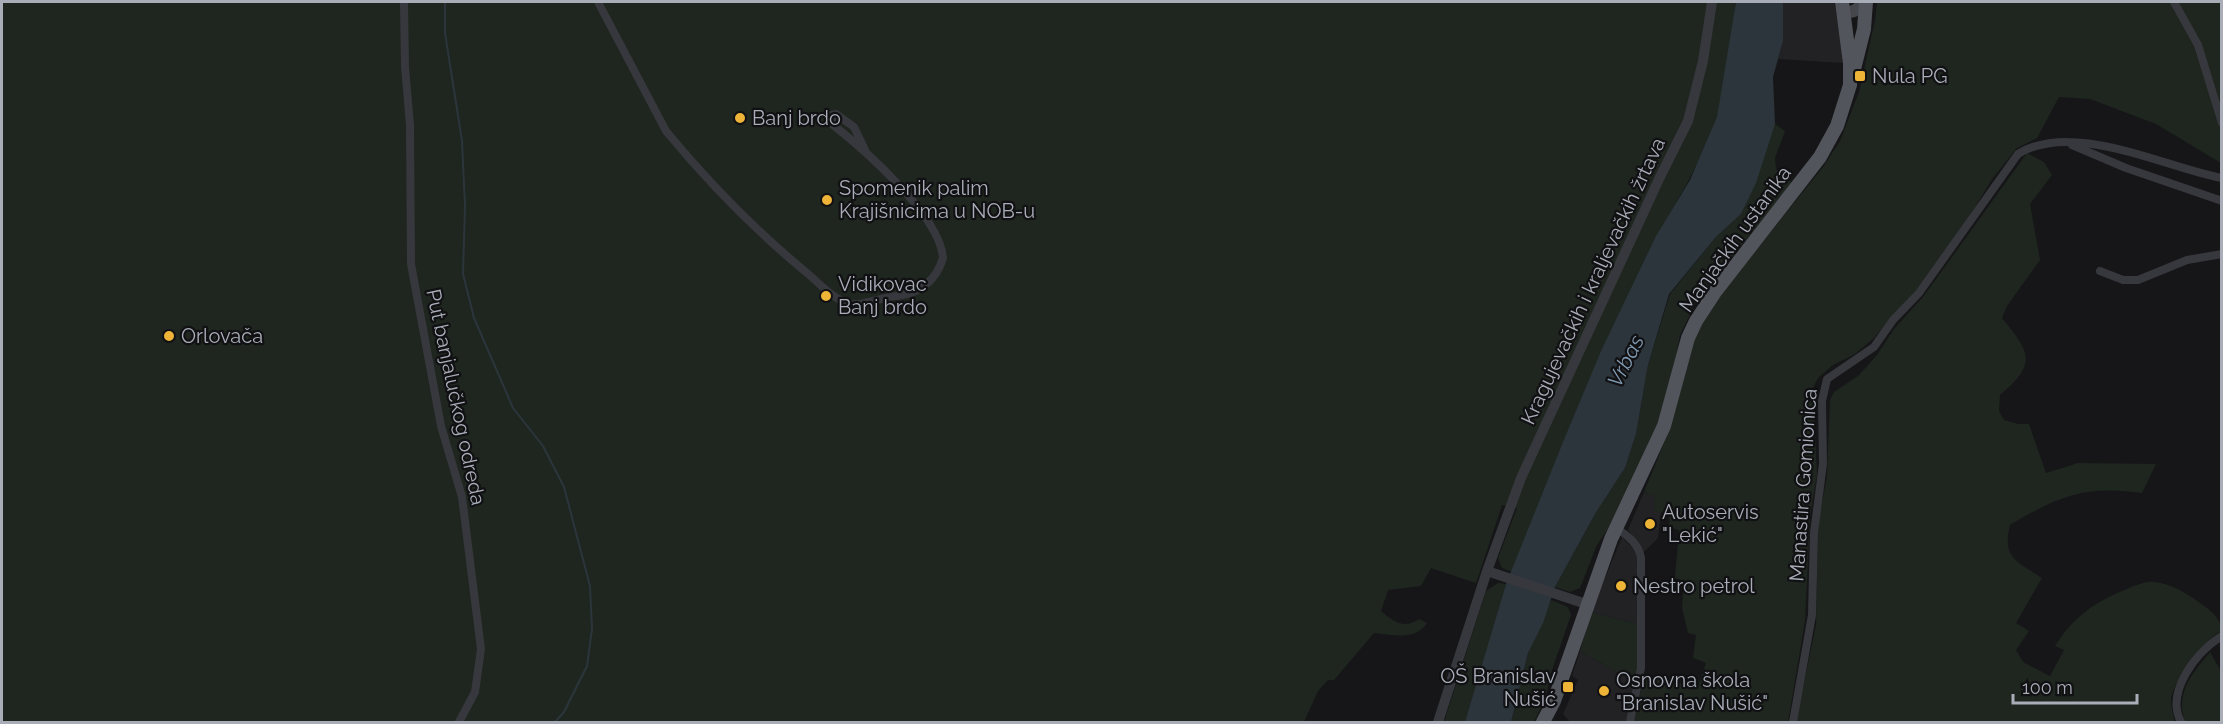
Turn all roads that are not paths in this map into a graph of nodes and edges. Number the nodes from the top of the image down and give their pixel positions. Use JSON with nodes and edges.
{"nodes":[{"id":1,"x":404,"y":2,"type":"edge"},
{"id":2,"x":598,"y":2,"type":"edge"},
{"id":3,"x":1712,"y":2,"type":"edge"},
{"id":4,"x":1866,"y":2,"type":"edge"},
{"id":5,"x":2174,"y":2,"type":"edge"},
{"id":6,"x":1843,"y":7,"type":"edge"},
{"id":7,"x":1850,"y":86,"type":"junction"},
{"id":8,"x":2222,"y":123,"type":"edge"},
{"id":9,"x":2064,"y":141,"type":"junction"},
{"id":10,"x":865,"y":150,"type":"dead end"},
{"id":11,"x":2222,"y":178,"type":"edge"},
{"id":12,"x":2222,"y":201,"type":"edge"},
{"id":13,"x":2222,"y":254,"type":"edge"},
{"id":14,"x":2100,"y":271,"type":"dead end"},
{"id":15,"x":1616,"y":528,"type":"junction"},
{"id":16,"x":1487,"y":571,"type":"junction"},
{"id":17,"x":1586,"y":604,"type":"junction"},
{"id":18,"x":2222,"y":636,"type":"edge"},
{"id":19,"x":459,"y":723,"type":"edge"},
{"id":20,"x":1438,"y":723,"type":"edge"},
{"id":21,"x":1544,"y":723,"type":"edge"},
{"id":22,"x":1630,"y":723,"type":"edge"},
{"id":23,"x":1793,"y":723,"type":"edge"},
{"id":24,"x":2181,"y":723,"type":"edge"}],
"edges":[{"from":1,"to":19,"type":"street","name":"Put banjalučkog odreda"},
{"from":2,"to":10,"type":"street"},
{"from":3,"to":16,"type":"street","name":"Kragujevačkih i kraljevačkih žrtava"},
{"from":4,"to":6,"type":"main road"},
{"from":4,"to":7,"type":"main road"},
{"from":5,"to":8,"type":"street"},
{"from":6,"to":7,"type":"main road","name":"Manjačkih ustanika"},
{"from":7,"to":15,"type":"main road","name":"Manjačkih ustanika"},
{"from":9,"to":11,"type":"street"},
{"from":9,"to":12,"type":"street"},
{"from":9,"to":23,"type":"street","name":"Manastira Gomionica"},
{"from":13,"to":14,"type":"street"},
{"from":15,"to":17,"type":"main road","name":"Manjačkih ustanika"},
{"from":15,"to":22,"type":"street"},
{"from":16,"to":17,"type":"street"},
{"from":16,"to":20,"type":"street","name":"Kragujevačkih i kraljevačkih žrtava"},
{"from":17,"to":21,"type":"main road","name":"Manjačkih ustanika"},
{"from":18,"to":24,"type":"street"}]}
